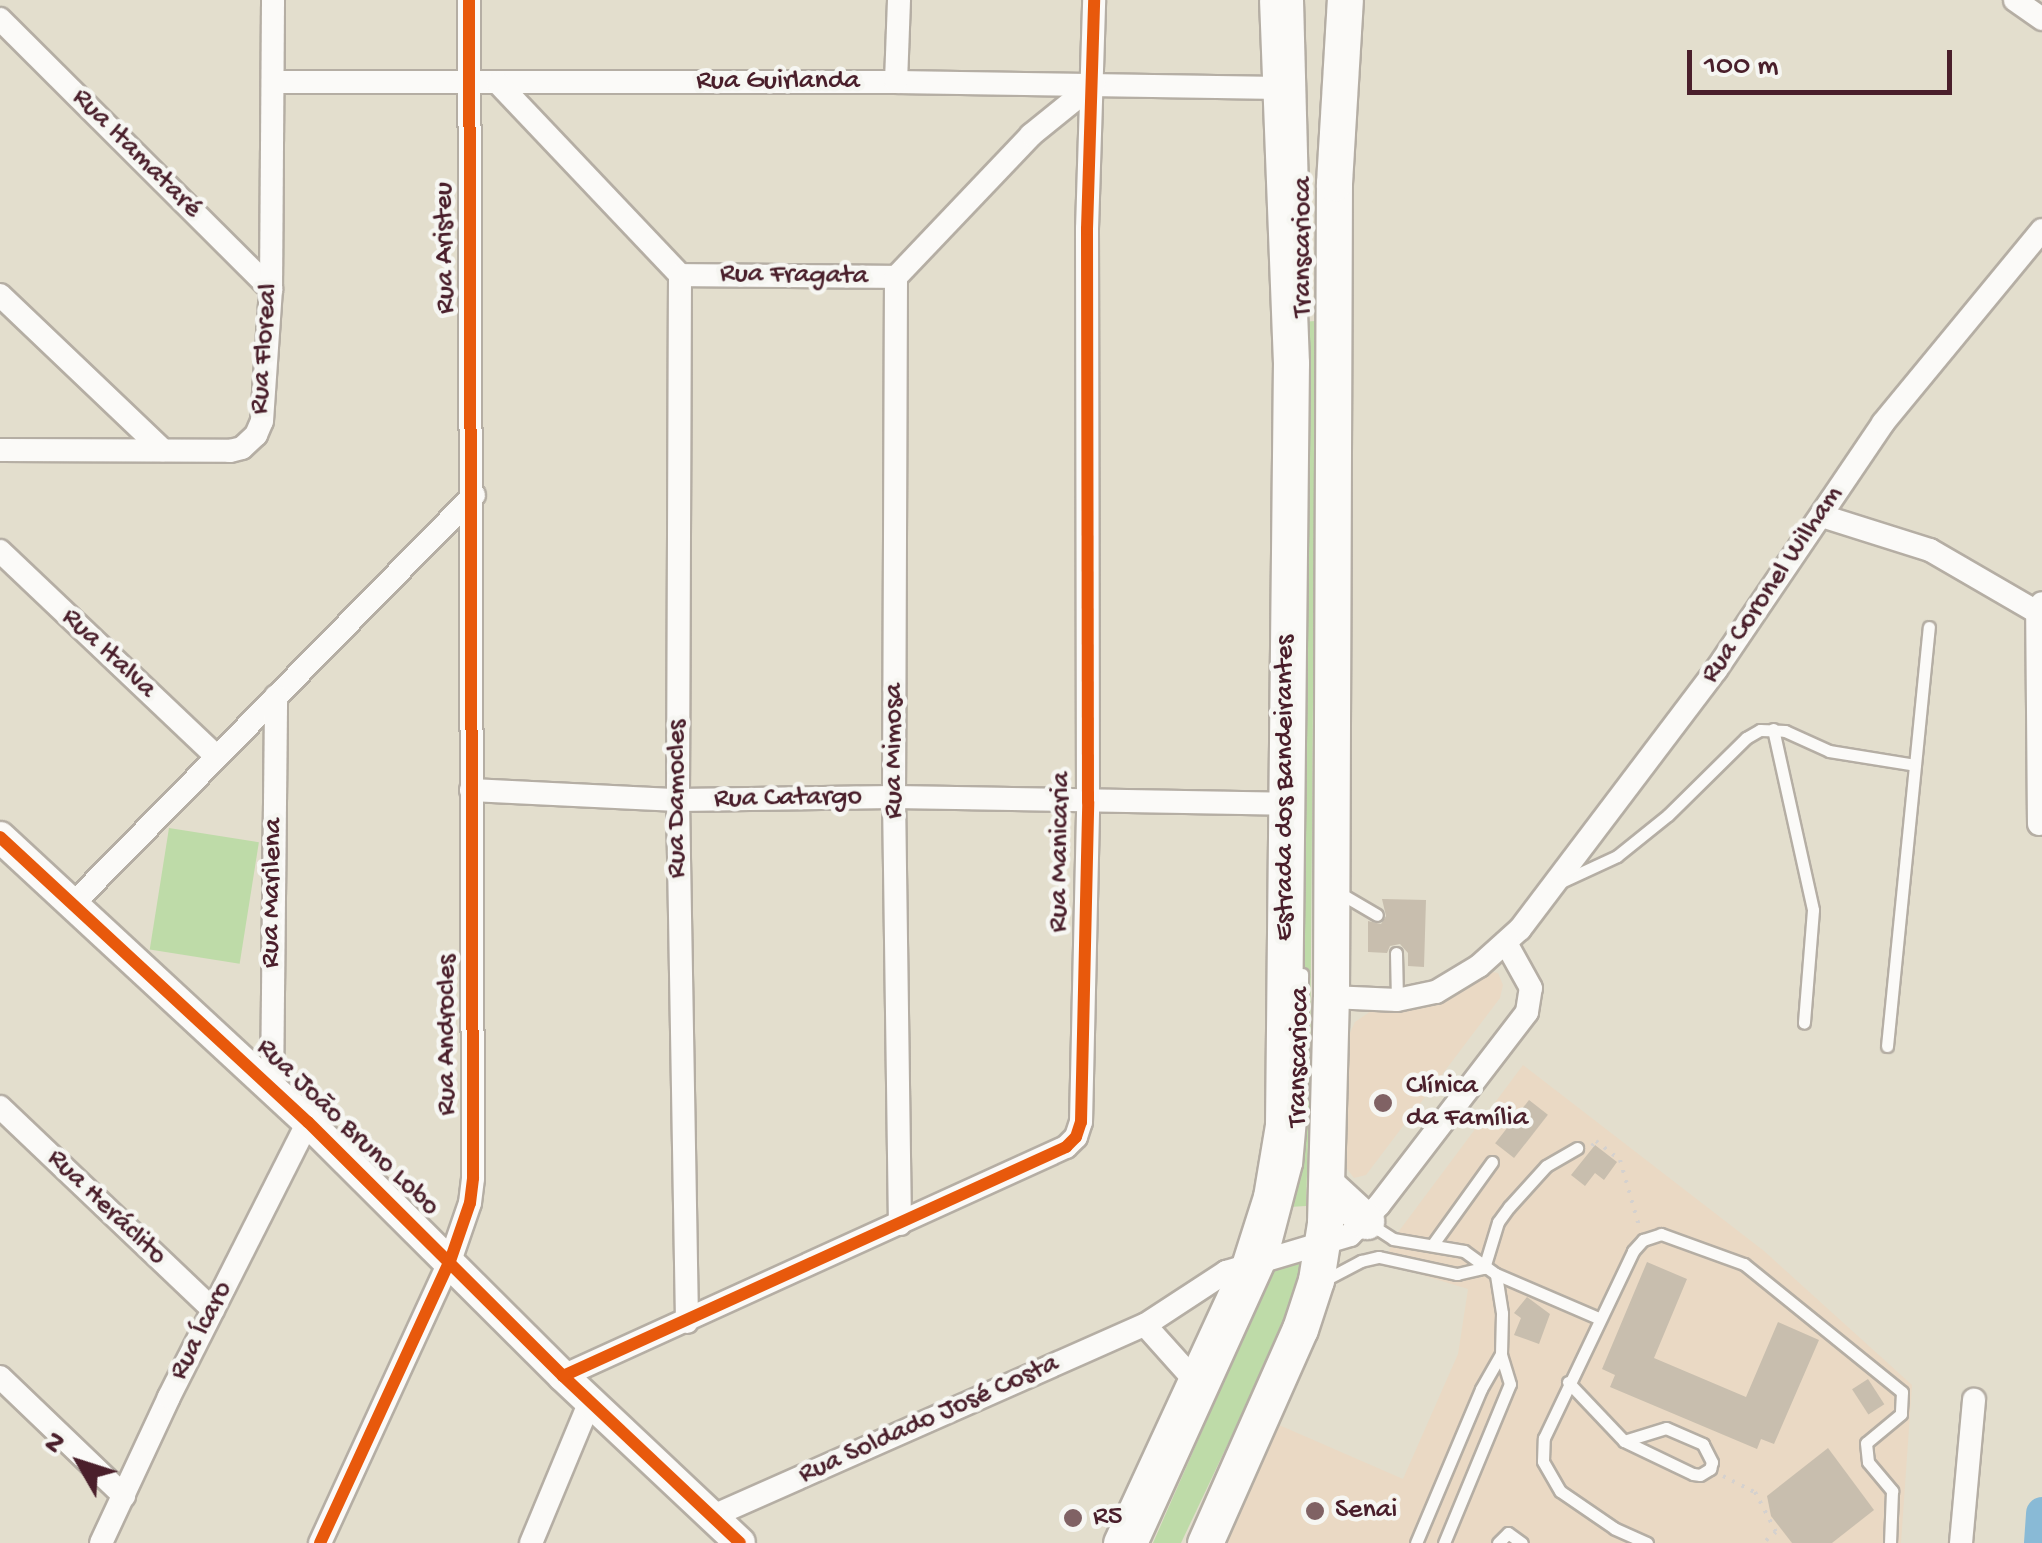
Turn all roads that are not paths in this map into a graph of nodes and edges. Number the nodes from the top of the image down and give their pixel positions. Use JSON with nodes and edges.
{"nodes":[{"id":1,"x":469,"y":0,"type":"edge"},
{"id":2,"x":898,"y":0,"type":"edge"},
{"id":3,"x":1094,"y":0,"type":"edge"},
{"id":4,"x":1276,"y":0,"type":"edge"},
{"id":5,"x":1297,"y":0,"type":"edge"},
{"id":6,"x":1330,"y":0,"type":"edge"},
{"id":7,"x":1345,"y":0,"type":"edge"},
{"id":8,"x":2015,"y":0,"type":"edge"},
{"id":9,"x":268,"y":5,"type":"edge"},
{"id":10,"x":2042,"y":19,"type":"edge"},
{"id":11,"x":0,"y":20,"type":"edge"},
{"id":12,"x":275,"y":82,"type":"junction"},
{"id":13,"x":469,"y":82,"type":"junction"},
{"id":14,"x":896,"y":82,"type":"junction"},
{"id":15,"x":498,"y":83,"type":"junction"},
{"id":16,"x":1094,"y":84,"type":"junction"},
{"id":17,"x":1281,"y":88,"type":"junction"},
{"id":18,"x":1325,"y":88,"type":"dead end"},
{"id":19,"x":1322,"y":142,"type":"dead end"},
{"id":20,"x":2042,"y":230,"type":"edge"},
{"id":21,"x":680,"y":275,"type":"junction"},
{"id":22,"x":896,"y":277,"type":"junction"},
{"id":23,"x":1304,"y":282,"type":"dead end"},
{"id":24,"x":271,"y":289,"type":"junction"},
{"id":25,"x":0,"y":295,"type":"edge"},
{"id":26,"x":1304,"y":302,"type":"dead end"},
{"id":27,"x":0,"y":450,"type":"edge"},
{"id":28,"x":162,"y":450,"type":"junction"},
{"id":29,"x":474,"y":495,"type":"junction"},
{"id":30,"x":1822,"y":516,"type":"junction"},
{"id":31,"x":0,"y":552,"type":"edge"},
{"id":32,"x":2039,"y":608,"type":"edge"},
{"id":33,"x":1929,"y":627,"type":"dead end"},
{"id":34,"x":276,"y":696,"type":"junction"},
{"id":35,"x":1317,"y":710,"type":"dead end"},
{"id":36,"x":1317,"y":728,"type":"dead end"},
{"id":37,"x":1773,"y":729,"type":"junction"},
{"id":38,"x":1317,"y":746,"type":"dead end"},
{"id":39,"x":216,"y":756,"type":"junction"},
{"id":40,"x":1915,"y":765,"type":"junction"},
{"id":41,"x":471,"y":790,"type":"junction"},
{"id":42,"x":894,"y":797,"type":"junction"},
{"id":43,"x":678,"y":800,"type":"junction"},
{"id":44,"x":1088,"y":802,"type":"junction"},
{"id":45,"x":1301,"y":813,"type":"junction"},
{"id":46,"x":2039,"y":824,"type":"dead end"},
{"id":47,"x":0,"y":837,"type":"edge"},
{"id":48,"x":1557,"y":883,"type":"junction"},
{"id":49,"x":1332,"y":889,"type":"junction"},
{"id":50,"x":72,"y":904,"type":"junction"},
{"id":51,"x":1377,"y":915,"type":"dead end"},
{"id":52,"x":1506,"y":944,"type":"junction"},
{"id":53,"x":1396,"y":953,"type":"dead end"},
{"id":54,"x":1302,"y":968,"type":"dead end"},
{"id":55,"x":1332,"y":996,"type":"junction"},
{"id":56,"x":1397,"y":1000,"type":"junction"},
{"id":57,"x":1804,"y":1022,"type":"dead end"},
{"id":58,"x":1887,"y":1046,"type":"dead end"},
{"id":59,"x":272,"y":1089,"type":"junction"},
{"id":60,"x":0,"y":1107,"type":"edge"},
{"id":61,"x":308,"y":1122,"type":"junction"},
{"id":62,"x":1577,"y":1148,"type":"road end"},
{"id":63,"x":1492,"y":1162,"type":"dead end"},
{"id":64,"x":1328,"y":1186,"type":"junction"},
{"id":65,"x":1366,"y":1221,"type":"junction"},
{"id":66,"x":900,"y":1224,"type":"junction"},
{"id":67,"x":1433,"y":1244,"type":"junction"},
{"id":68,"x":1315,"y":1248,"type":"junction"},
{"id":69,"x":450,"y":1262,"type":"junction"},
{"id":70,"x":1260,"y":1263,"type":"junction"},
{"id":71,"x":1490,"y":1271,"type":"junction"},
{"id":72,"x":1314,"y":1289,"type":"junction"},
{"id":73,"x":213,"y":1310,"type":"junction"},
{"id":74,"x":1598,"y":1318,"type":"junction"},
{"id":75,"x":687,"y":1322,"type":"junction"},
{"id":76,"x":1146,"y":1325,"type":"junction"},
{"id":77,"x":1501,"y":1354,"type":"junction"},
{"id":78,"x":564,"y":1376,"type":"junction"},
{"id":79,"x":0,"y":1377,"type":"edge"},
{"id":80,"x":1568,"y":1382,"type":"junction"},
{"id":81,"x":1197,"y":1383,"type":"junction"},
{"id":82,"x":1974,"y":1400,"type":"dead end"},
{"id":83,"x":590,"y":1401,"type":"junction"},
{"id":84,"x":1624,"y":1442,"type":"junction"},
{"id":85,"x":124,"y":1496,"type":"junction"},
{"id":86,"x":1204,"y":1508,"type":"dead end"},
{"id":87,"x":713,"y":1516,"type":"junction"},
{"id":88,"x":102,"y":1543,"type":"edge"},
{"id":89,"x":320,"y":1543,"type":"edge"},
{"id":90,"x":531,"y":1543,"type":"edge"},
{"id":91,"x":740,"y":1543,"type":"edge"},
{"id":92,"x":1120,"y":1543,"type":"edge"},
{"id":93,"x":1142,"y":1543,"type":"edge"},
{"id":94,"x":1205,"y":1543,"type":"edge"},
{"id":95,"x":1416,"y":1543,"type":"edge"},
{"id":96,"x":1444,"y":1543,"type":"edge"},
{"id":97,"x":1498,"y":1543,"type":"edge"},
{"id":98,"x":1522,"y":1543,"type":"edge"},
{"id":99,"x":1647,"y":1543,"type":"edge"},
{"id":100,"x":1890,"y":1543,"type":"edge"},
{"id":101,"x":1961,"y":1543,"type":"edge"}],
"edges":[{"from":1,"to":13,"type":"street","name":"Rua Aristeu"},
{"from":2,"to":14,"type":"street"},
{"from":3,"to":16,"type":"street","name":"Rua Manicaria"},
{"from":4,"to":17,"type":"main road","name":"Estrada dos Bandeirantes"},
{"from":5,"to":23,"type":"lane","name":"Transcarioca"},
{"from":6,"to":18,"type":"lane"},
{"from":7,"to":49,"type":"main road","name":"Estrada dos Bandeirantes"},
{"from":8,"to":10,"type":"street"},
{"from":9,"to":12,"type":"street","name":"Rua Floreal"},
{"from":11,"to":24,"type":"street","name":"Rua Itamataré"},
{"from":12,"to":13,"type":"street","name":"Rua Guirlanda"},
{"from":12,"to":24,"type":"street","name":"Rua Floreal"},
{"from":13,"to":15,"type":"street","name":"Rua Guirlanda"},
{"from":13,"to":29,"type":"street","name":"Rua Aristeu"},
{"from":14,"to":15,"type":"street","name":"Rua Guirlanda"},
{"from":14,"to":16,"type":"street","name":"Rua Guirlanda"},
{"from":15,"to":21,"type":"street","name":"Rua Fragata"},
{"from":16,"to":17,"type":"street","name":"Rua Guirlanda"},
{"from":16,"to":22,"type":"street","name":"Rua Fragata"},
{"from":16,"to":44,"type":"street","name":"Rua Manicaria"},
{"from":17,"to":45,"type":"main road","name":"Estrada dos Bandeirantes"},
{"from":19,"to":35,"type":"lane","name":"Transcarioca"},
{"from":20,"to":30,"type":"street","name":"Rua Coronel Wilham"},
{"from":21,"to":22,"type":"street","name":"Rua Fragata"},
{"from":21,"to":43,"type":"street","name":"Rua Damocles"},
{"from":22,"to":42,"type":"street","name":"Rua Mimosa"},
{"from":24,"to":28,"type":"street","name":"Rua Floreal"},
{"from":25,"to":28,"type":"street"},
{"from":26,"to":45,"type":"lane","name":"Transcarioca"},
{"from":27,"to":28,"type":"street","name":"Rua Floreal"},
{"from":29,"to":34,"type":"street"},
{"from":29,"to":41,"type":"street","name":"Rua Androcles"},
{"from":30,"to":32,"type":"street"},
{"from":30,"to":48,"type":"street","name":"Rua Coronel Wilham"},
{"from":31,"to":39,"type":"street","name":"Rua Italva"},
{"from":32,"to":46,"type":"street"},
{"from":33,"to":40,"type":"lane"},
{"from":34,"to":39,"type":"street"},
{"from":34,"to":59,"type":"street","name":"Rua Marilena"},
{"from":36,"to":38,"type":"lane"},
{"from":37,"to":40,"type":"lane"},
{"from":37,"to":48,"type":"lane"},
{"from":37,"to":57,"type":"lane"},
{"from":39,"to":50,"type":"street"},
{"from":40,"to":58,"type":"lane"},
{"from":41,"to":43,"type":"street","name":"Rua Catargo"},
{"from":41,"to":69,"type":"street","name":"Rua Androcles"},
{"from":42,"to":43,"type":"street","name":"Rua Catargo"},
{"from":42,"to":44,"type":"street","name":"Rua Catargo"},
{"from":42,"to":66,"type":"street","name":"Rua Mimosa"},
{"from":43,"to":75,"type":"street","name":"Rua Damocles"},
{"from":44,"to":45,"type":"street","name":"Rua Catargo"},
{"from":44,"to":66,"type":"street","name":"Rua Manicaria"},
{"from":45,"to":68,"type":"lane","name":"Transcarioca"},
{"from":45,"to":70,"type":"main road","name":"Estrada dos Bandeirantes"},
{"from":47,"to":50,"type":"street","name":"Rua João Bruno Lobo"},
{"from":48,"to":52,"type":"street","name":"Rua Coronel Wilham"},
{"from":49,"to":51,"type":"lane"},
{"from":49,"to":55,"type":"main road","name":"Estrada dos Bandeirantes"},
{"from":50,"to":59,"type":"street","name":"Rua João Bruno Lobo"},
{"from":52,"to":56,"type":"street","name":"Rua Coronel Wilham"},
{"from":52,"to":65,"type":"street"},
{"from":53,"to":56,"type":"lane"},
{"from":54,"to":70,"type":"lane","name":"Transcarioca"},
{"from":55,"to":56,"type":"street","name":"Rua Coronel Wilham"},
{"from":55,"to":64,"type":"main road","name":"Estrada dos Bandeirantes"},
{"from":59,"to":61,"type":"street","name":"Rua João Bruno Lobo"},
{"from":60,"to":73,"type":"street","name":"Rua Heráclito"},
{"from":61,"to":69,"type":"street","name":"Rua João Bruno Lobo"},
{"from":61,"to":73,"type":"street","name":"Rua Ícaro"},
{"from":62,"to":71,"type":"lane"},
{"from":63,"to":67,"type":"lane"},
{"from":64,"to":65,"type":"main road"},
{"from":64,"to":68,"type":"main road","name":"Estrada dos Bandeirantes"},
{"from":65,"to":67,"type":"lane"},
{"from":65,"to":68,"type":"street"},
{"from":66,"to":75,"type":"street","name":"Rua Manicaria"},
{"from":67,"to":71,"type":"lane"},
{"from":68,"to":70,"type":"street"},
{"from":68,"to":72,"type":"main road","name":"Estrada dos Bandeirantes"},
{"from":68,"to":86,"type":"lane","name":"Transcarioca"},
{"from":69,"to":78,"type":"street","name":"Rua João Bruno Lobo"},
{"from":69,"to":89,"type":"street","name":"Rua Androcles"},
{"from":70,"to":76,"type":"street","name":"Rua Soldado José Costa"},
{"from":70,"to":81,"type":"main road","name":"Estrada dos Bandeirantes"},
{"from":70,"to":93,"type":"lane","name":"Transcarioca"},
{"from":71,"to":72,"type":"lane"},
{"from":71,"to":74,"type":"lane"},
{"from":71,"to":77,"type":"lane"},
{"from":72,"to":94,"type":"main road","name":"Estrada dos Bandeirantes"},
{"from":73,"to":85,"type":"street","name":"Rua Ícaro"},
{"from":74,"to":80,"type":"lane"},
{"from":74,"to":100,"type":"lane"},
{"from":75,"to":78,"type":"street","name":"Rua Manicaria"},
{"from":76,"to":81,"type":"street"},
{"from":76,"to":87,"type":"street","name":"Rua Soldado José Costa"},
{"from":77,"to":95,"type":"lane"},
{"from":77,"to":96,"type":"lane"},
{"from":78,"to":83,"type":"street","name":"Rua João Bruno Lobo"},
{"from":79,"to":85,"type":"street"},
{"from":80,"to":84,"type":"lane"},
{"from":80,"to":99,"type":"lane"},
{"from":81,"to":92,"type":"main road","name":"Estrada dos Bandeirantes"},
{"from":82,"to":101,"type":"street"},
{"from":83,"to":87,"type":"street","name":"Rua João Bruno Lobo"},
{"from":83,"to":90,"type":"street"},
{"from":84,"to":84,"type":"lane"},
{"from":85,"to":88,"type":"street","name":"Rua Ícaro"},
{"from":87,"to":91,"type":"street","name":"Rua João Bruno Lobo"},
{"from":97,"to":98,"type":"lane"}]}
